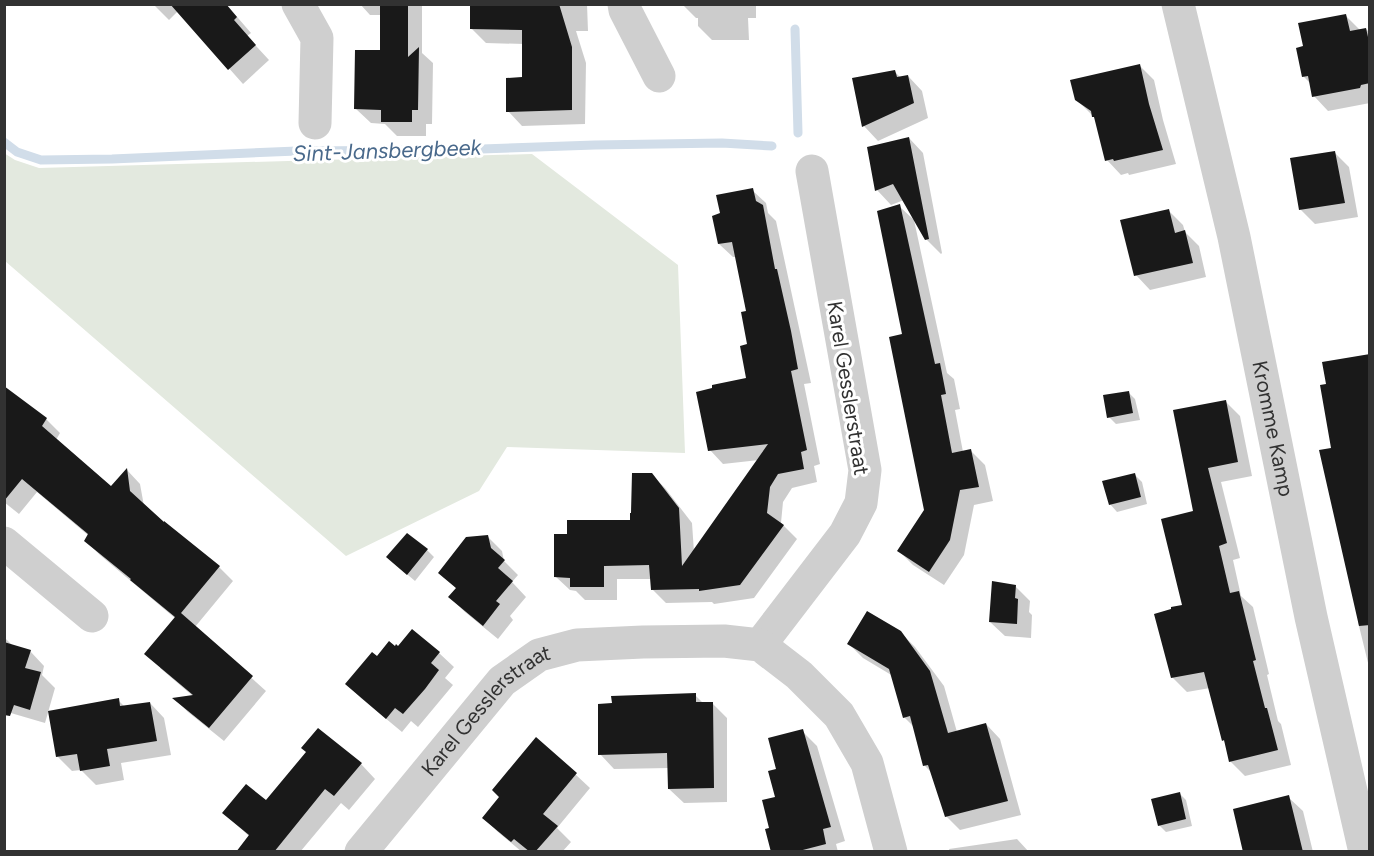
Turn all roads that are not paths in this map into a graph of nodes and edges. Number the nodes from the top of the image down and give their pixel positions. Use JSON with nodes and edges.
{"nodes":[{"id":1,"x":298,"y":4,"type":"edge"},
{"id":2,"x":624,"y":4,"type":"edge"},
{"id":3,"x":1178,"y":4,"type":"edge"},
{"id":4,"x":659,"y":76,"type":"dead end"},
{"id":5,"x":315,"y":123,"type":"dead end"},
{"id":6,"x":812,"y":171,"type":"dead end"},
{"id":7,"x":4,"y":543,"type":"edge"},
{"id":8,"x":92,"y":616,"type":"dead end"},
{"id":9,"x":760,"y":645,"type":"junction"},
{"id":10,"x":361,"y":852,"type":"edge"},
{"id":11,"x":891,"y":852,"type":"edge"},
{"id":12,"x":1365,"y":852,"type":"edge"}],
"edges":[{"from":1,"to":5,"type":"street"},
{"from":2,"to":4,"type":"street"},
{"from":3,"to":12,"type":"street","name":"Kromme Kamp"},
{"from":6,"to":9,"type":"street","name":"Karel Gesslerstraat"},
{"from":7,"to":8,"type":"street"},
{"from":9,"to":10,"type":"street","name":"Karel Gesslerstraat"},
{"from":9,"to":11,"type":"street"}]}
